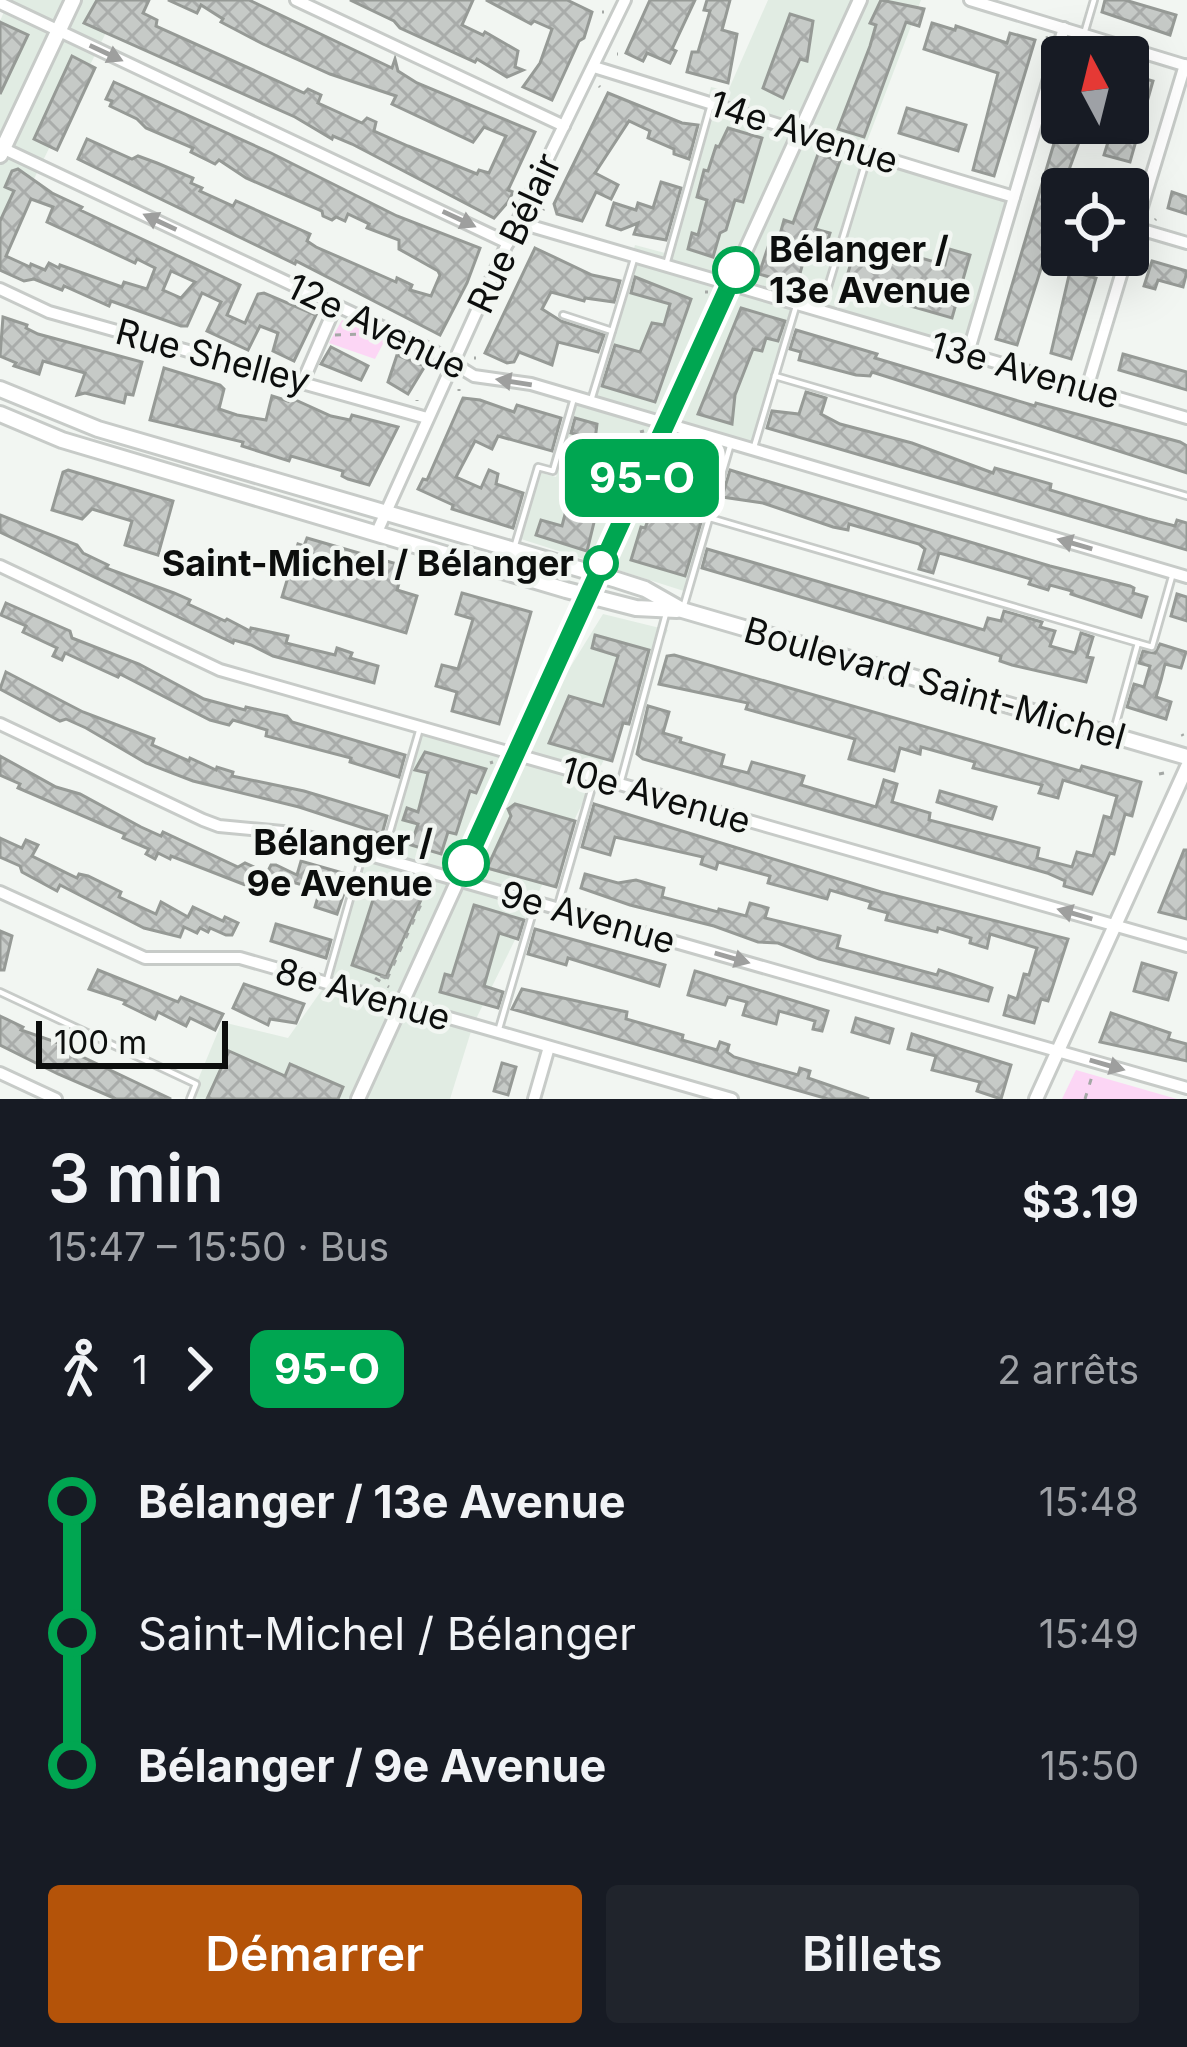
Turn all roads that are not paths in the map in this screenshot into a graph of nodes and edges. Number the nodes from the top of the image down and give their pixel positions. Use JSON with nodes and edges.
{"nodes":[{"id":1,"x":73,"y":0,"type":"edge"},
{"id":2,"x":296,"y":0,"type":"edge"},
{"id":3,"x":860,"y":0,"type":"edge"},
{"id":4,"x":970,"y":0,"type":"edge"},
{"id":5,"x":1094,"y":0,"type":"edge"},
{"id":6,"x":0,"y":3,"type":"edge"},
{"id":7,"x":612,"y":6,"type":"edge"},
{"id":8,"x":1064,"y":28,"type":"junction"},
{"id":9,"x":58,"y":31,"type":"junction"},
{"id":10,"x":1084,"y":34,"type":"junction"},
{"id":11,"x":1186,"y":65,"type":"edge"},
{"id":12,"x":594,"y":67,"type":"junction"},
{"id":13,"x":712,"y":103,"type":"junction"},
{"id":14,"x":564,"y":126,"type":"junction"},
{"id":15,"x":800,"y":133,"type":"junction"},
{"id":16,"x":1,"y":150,"type":"edge"},
{"id":17,"x":868,"y":154,"type":"junction"},
{"id":18,"x":1149,"y":186,"type":"edge"},
{"id":19,"x":1014,"y":197,"type":"junction"},
{"id":20,"x":518,"y":222,"type":"junction"},
{"id":21,"x":1149,"y":232,"type":"edge"},
{"id":22,"x":508,"y":243,"type":"junction"},
{"id":23,"x":1187,"y":243,"type":"edge"},
{"id":24,"x":635,"y":256,"type":"junction"},
{"id":25,"x":666,"y":265,"type":"junction"},
{"id":26,"x":1121,"y":276,"type":"edge"},
{"id":27,"x":730,"y":284,"type":"junction"},
{"id":28,"x":0,"y":289,"type":"edge"},
{"id":29,"x":797,"y":303,"type":"junction"},
{"id":30,"x":336,"y":304,"type":"junction"},
{"id":31,"x":821,"y":310,"type":"junction"},
{"id":32,"x":562,"y":314,"type":"dead end"},
{"id":33,"x":612,"y":331,"type":"junction"},
{"id":34,"x":968,"y":353,"type":"junction"},
{"id":35,"x":454,"y":363,"type":"junction"},
{"id":36,"x":775,"y":376,"type":"junction"},
{"id":37,"x":303,"y":381,"type":"junction"},
{"id":38,"x":1087,"y":388,"type":"junction"},
{"id":39,"x":0,"y":389,"type":"edge"},
{"id":40,"x":574,"y":398,"type":"junction"},
{"id":41,"x":591,"y":403,"type":"junction"},
{"id":42,"x":0,"y":414,"type":"edge"},
{"id":43,"x":428,"y":418,"type":"junction"},
{"id":44,"x":1187,"y":418,"type":"edge"},
{"id":45,"x":667,"y":424,"type":"junction"},
{"id":46,"x":731,"y":443,"type":"junction"},
{"id":47,"x":753,"y":449,"type":"junction"},
{"id":48,"x":1187,"y":496,"type":"edge"},
{"id":49,"x":385,"y":512,"type":"junction"},
{"id":50,"x":710,"y":518,"type":"junction"},
{"id":51,"x":377,"y":532,"type":"junction"},
{"id":52,"x":513,"y":551,"type":"junction"},
{"id":53,"x":0,"y":566,"type":"edge"},
{"id":54,"x":1173,"y":573,"type":"junction"},
{"id":55,"x":596,"y":575,"type":"junction"},
{"id":56,"x":1187,"y":577,"type":"edge"},
{"id":57,"x":587,"y":595,"type":"junction"},
{"id":58,"x":675,"y":610,"type":"junction"},
{"id":59,"x":1138,"y":643,"type":"junction"},
{"id":60,"x":0,"y":724,"type":"edge"},
{"id":61,"x":420,"y":728,"type":"junction"},
{"id":62,"x":1112,"y":735,"type":"junction"},
{"id":63,"x":516,"y":755,"type":"junction"},
{"id":64,"x":1187,"y":757,"type":"edge"},
{"id":65,"x":1187,"y":767,"type":"edge"},
{"id":66,"x":595,"y":777,"type":"junction"},
{"id":67,"x":620,"y":784,"type":"junction"},
{"id":68,"x":363,"y":853,"type":"junction"},
{"id":69,"x":382,"y":859,"type":"junction"},
{"id":70,"x":458,"y":880,"type":"junction"},
{"id":71,"x":0,"y":892,"type":"edge"},
{"id":72,"x":536,"y":902,"type":"junction"},
{"id":73,"x":557,"y":908,"type":"junction"},
{"id":74,"x":1115,"y":926,"type":"junction"},
{"id":75,"x":1187,"y":946,"type":"edge"},
{"id":76,"x":326,"y":984,"type":"junction"},
{"id":77,"x":0,"y":992,"type":"edge"},
{"id":78,"x":400,"y":1005,"type":"junction"},
{"id":79,"x":498,"y":1032,"type":"junction"},
{"id":80,"x":549,"y":1047,"type":"junction"},
{"id":81,"x":1058,"y":1050,"type":"junction"},
{"id":82,"x":0,"y":1073,"type":"edge"},
{"id":83,"x":1187,"y":1088,"type":"edge"},
{"id":84,"x":682,"y":1092,"type":"edge"},
{"id":85,"x":56,"y":1099,"type":"edge"},
{"id":86,"x":190,"y":1099,"type":"edge"},
{"id":87,"x":358,"y":1099,"type":"edge"},
{"id":88,"x":534,"y":1099,"type":"edge"},
{"id":89,"x":731,"y":1099,"type":"edge"},
{"id":90,"x":1036,"y":1099,"type":"edge"}],
"edges":[{"from":1,"to":9,"type":"main road"},
{"from":2,"to":14,"type":"street"},
{"from":3,"to":15,"type":"street"},
{"from":4,"to":8,"type":"street"},
{"from":5,"to":10,"type":"lane"},
{"from":6,"to":9,"type":"street"},
{"from":7,"to":12,"type":"street","name":"Rue Bélair"},
{"from":8,"to":10,"type":"street"},
{"from":8,"to":19,"type":"street"},
{"from":9,"to":16,"type":"main road"},
{"from":9,"to":22,"type":"street","one_way":true},
{"from":10,"to":11,"type":"street"},
{"from":11,"to":18,"type":"street"},
{"from":12,"to":13,"type":"street","name":"14e Avenue"},
{"from":12,"to":14,"type":"street","name":"Rue Bélair"},
{"from":13,"to":15,"type":"street","name":"14e Avenue"},
{"from":13,"to":25,"type":"lane"},
{"from":14,"to":20,"type":"street","name":"Rue Bélair"},
{"from":15,"to":17,"type":"street","name":"14e Avenue"},
{"from":15,"to":27,"type":"street"},
{"from":30,"to":16,"type":"street","name":"12e Avenue","one_way":true},
{"from":17,"to":19,"type":"street","name":"14e Avenue"},
{"from":17,"to":31,"type":"lane"},
{"from":19,"to":34,"type":"street"},
{"from":20,"to":22,"type":"street","name":"Rue Bélair"},
{"from":20,"to":24,"type":"street","name":"13e Avenue"},
{"from":21,"to":23,"type":"street"},
{"from":22,"to":35,"type":"street","name":"Rue Bélair"},
{"from":24,"to":25,"type":"street","name":"13e Avenue"},
{"from":24,"to":33,"type":"lane"},
{"from":25,"to":27,"type":"street","name":"13e Avenue"},
{"from":26,"to":38,"type":"street"},
{"from":27,"to":29,"type":"street","name":"13e Avenue"},
{"from":27,"to":45,"type":"street"},
{"from":28,"to":37,"type":"street","name":"Rue Shelley"},
{"from":29,"to":31,"type":"street","name":"13e Avenue"},
{"from":29,"to":36,"type":"lane"},
{"from":30,"to":35,"type":"street","name":"12e Avenue"},
{"from":30,"to":37,"type":"street"},
{"from":31,"to":34,"type":"street","name":"13e Avenue"},
{"from":32,"to":33,"type":"lane"},
{"from":33,"to":41,"type":"lane"},
{"from":34,"to":38,"type":"street","name":"13e Avenue"},
{"from":40,"to":35,"type":"street","name":"12e Avenue","one_way":true},
{"from":35,"to":43,"type":"street","name":"Rue Bélair"},
{"from":36,"to":47,"type":"lane"},
{"from":36,"to":48,"type":"lane"},
{"from":37,"to":43,"type":"street","name":"Rue Shelley"},
{"from":38,"to":44,"type":"street","name":"13e Avenue"},
{"from":39,"to":49,"type":"main road","name":"Boulevard Saint-Michel"},
{"from":40,"to":41,"type":"street","name":"12e Avenue"},
{"from":40,"to":52,"type":"lane"},
{"from":41,"to":45,"type":"street","name":"12e Avenue"},
{"from":42,"to":51,"type":"main road","name":"Boulevard Saint-Michel"},
{"from":43,"to":49,"type":"street","name":"Rue Bélair"},
{"from":45,"to":46,"type":"street","name":"12e Avenue"},
{"from":45,"to":55,"type":"street"},
{"from":46,"to":47,"type":"street","name":"12e Avenue"},
{"from":46,"to":50,"type":"lane"},
{"from":54,"to":47,"type":"street","name":"12e Avenue","one_way":true},
{"from":49,"to":51,"type":"street","name":"Rue Bélair"},
{"from":49,"to":52,"type":"main road","name":"Boulevard Saint-Michel"},
{"from":50,"to":58,"type":"lane"},
{"from":50,"to":59,"type":"lane"},
{"from":51,"to":57,"type":"main road","name":"Boulevard Saint-Michel"},
{"from":52,"to":55,"type":"main road","name":"Boulevard Saint-Michel"},
{"from":53,"to":61,"type":"street","name":"10e Avenue"},
{"from":54,"to":56,"type":"street","name":"12e Avenue"},
{"from":54,"to":59,"type":"lane"},
{"from":55,"to":57,"type":"street"},
{"from":55,"to":58,"type":"main road","name":"Boulevard Saint-Michel"},
{"from":57,"to":58,"type":"main road","name":"Boulevard Saint-Michel"},
{"from":57,"to":63,"type":"street"},
{"from":58,"to":62,"type":"main road","name":"Boulevard Saint-Michel"},
{"from":58,"to":67,"type":"lane"},
{"from":59,"to":62,"type":"lane"},
{"from":60,"to":68,"type":"street","name":"9e Avenue"},
{"from":61,"to":63,"type":"street","name":"10e Avenue"},
{"from":61,"to":69,"type":"lane"},
{"from":62,"to":64,"type":"main road","name":"Boulevard Saint-Michel"},
{"from":63,"to":66,"type":"street","name":"10e Avenue"},
{"from":63,"to":70,"type":"street"},
{"from":65,"to":74,"type":"street"},
{"from":66,"to":67,"type":"street","name":"10e Avenue"},
{"from":66,"to":73,"type":"lane"},
{"from":74,"to":67,"type":"street","name":"10e Avenue","one_way":true},
{"from":68,"to":69,"type":"street","name":"9e Avenue"},
{"from":68,"to":76,"type":"lane"},
{"from":69,"to":70,"type":"street","name":"9e Avenue"},
{"from":70,"to":72,"type":"street","name":"9e Avenue"},
{"from":70,"to":78,"type":"street"},
{"from":71,"to":76,"type":"street","name":"8e Avenue"},
{"from":72,"to":73,"type":"street","name":"9e Avenue"},
{"from":72,"to":79,"type":"lane"},
{"from":73,"to":81,"type":"street","name":"9e Avenue","one_way":true},
{"from":74,"to":75,"type":"street","name":"10e Avenue"},
{"from":74,"to":81,"type":"street"},
{"from":76,"to":78,"type":"street","name":"8e Avenue"},
{"from":77,"to":86,"type":"lane"},
{"from":78,"to":79,"type":"street","name":"8e Avenue"},
{"from":78,"to":87,"type":"street"},
{"from":79,"to":80,"type":"street","name":"8e Avenue"},
{"from":80,"to":84,"type":"street","name":"8e Avenue"},
{"from":80,"to":88,"type":"street"},
{"from":81,"to":83,"type":"street","name":"9e Avenue","one_way":true},
{"from":81,"to":90,"type":"street"},
{"from":82,"to":85,"type":"street"},
{"from":84,"to":89,"type":"street","name":"8e Avenue"}]}
